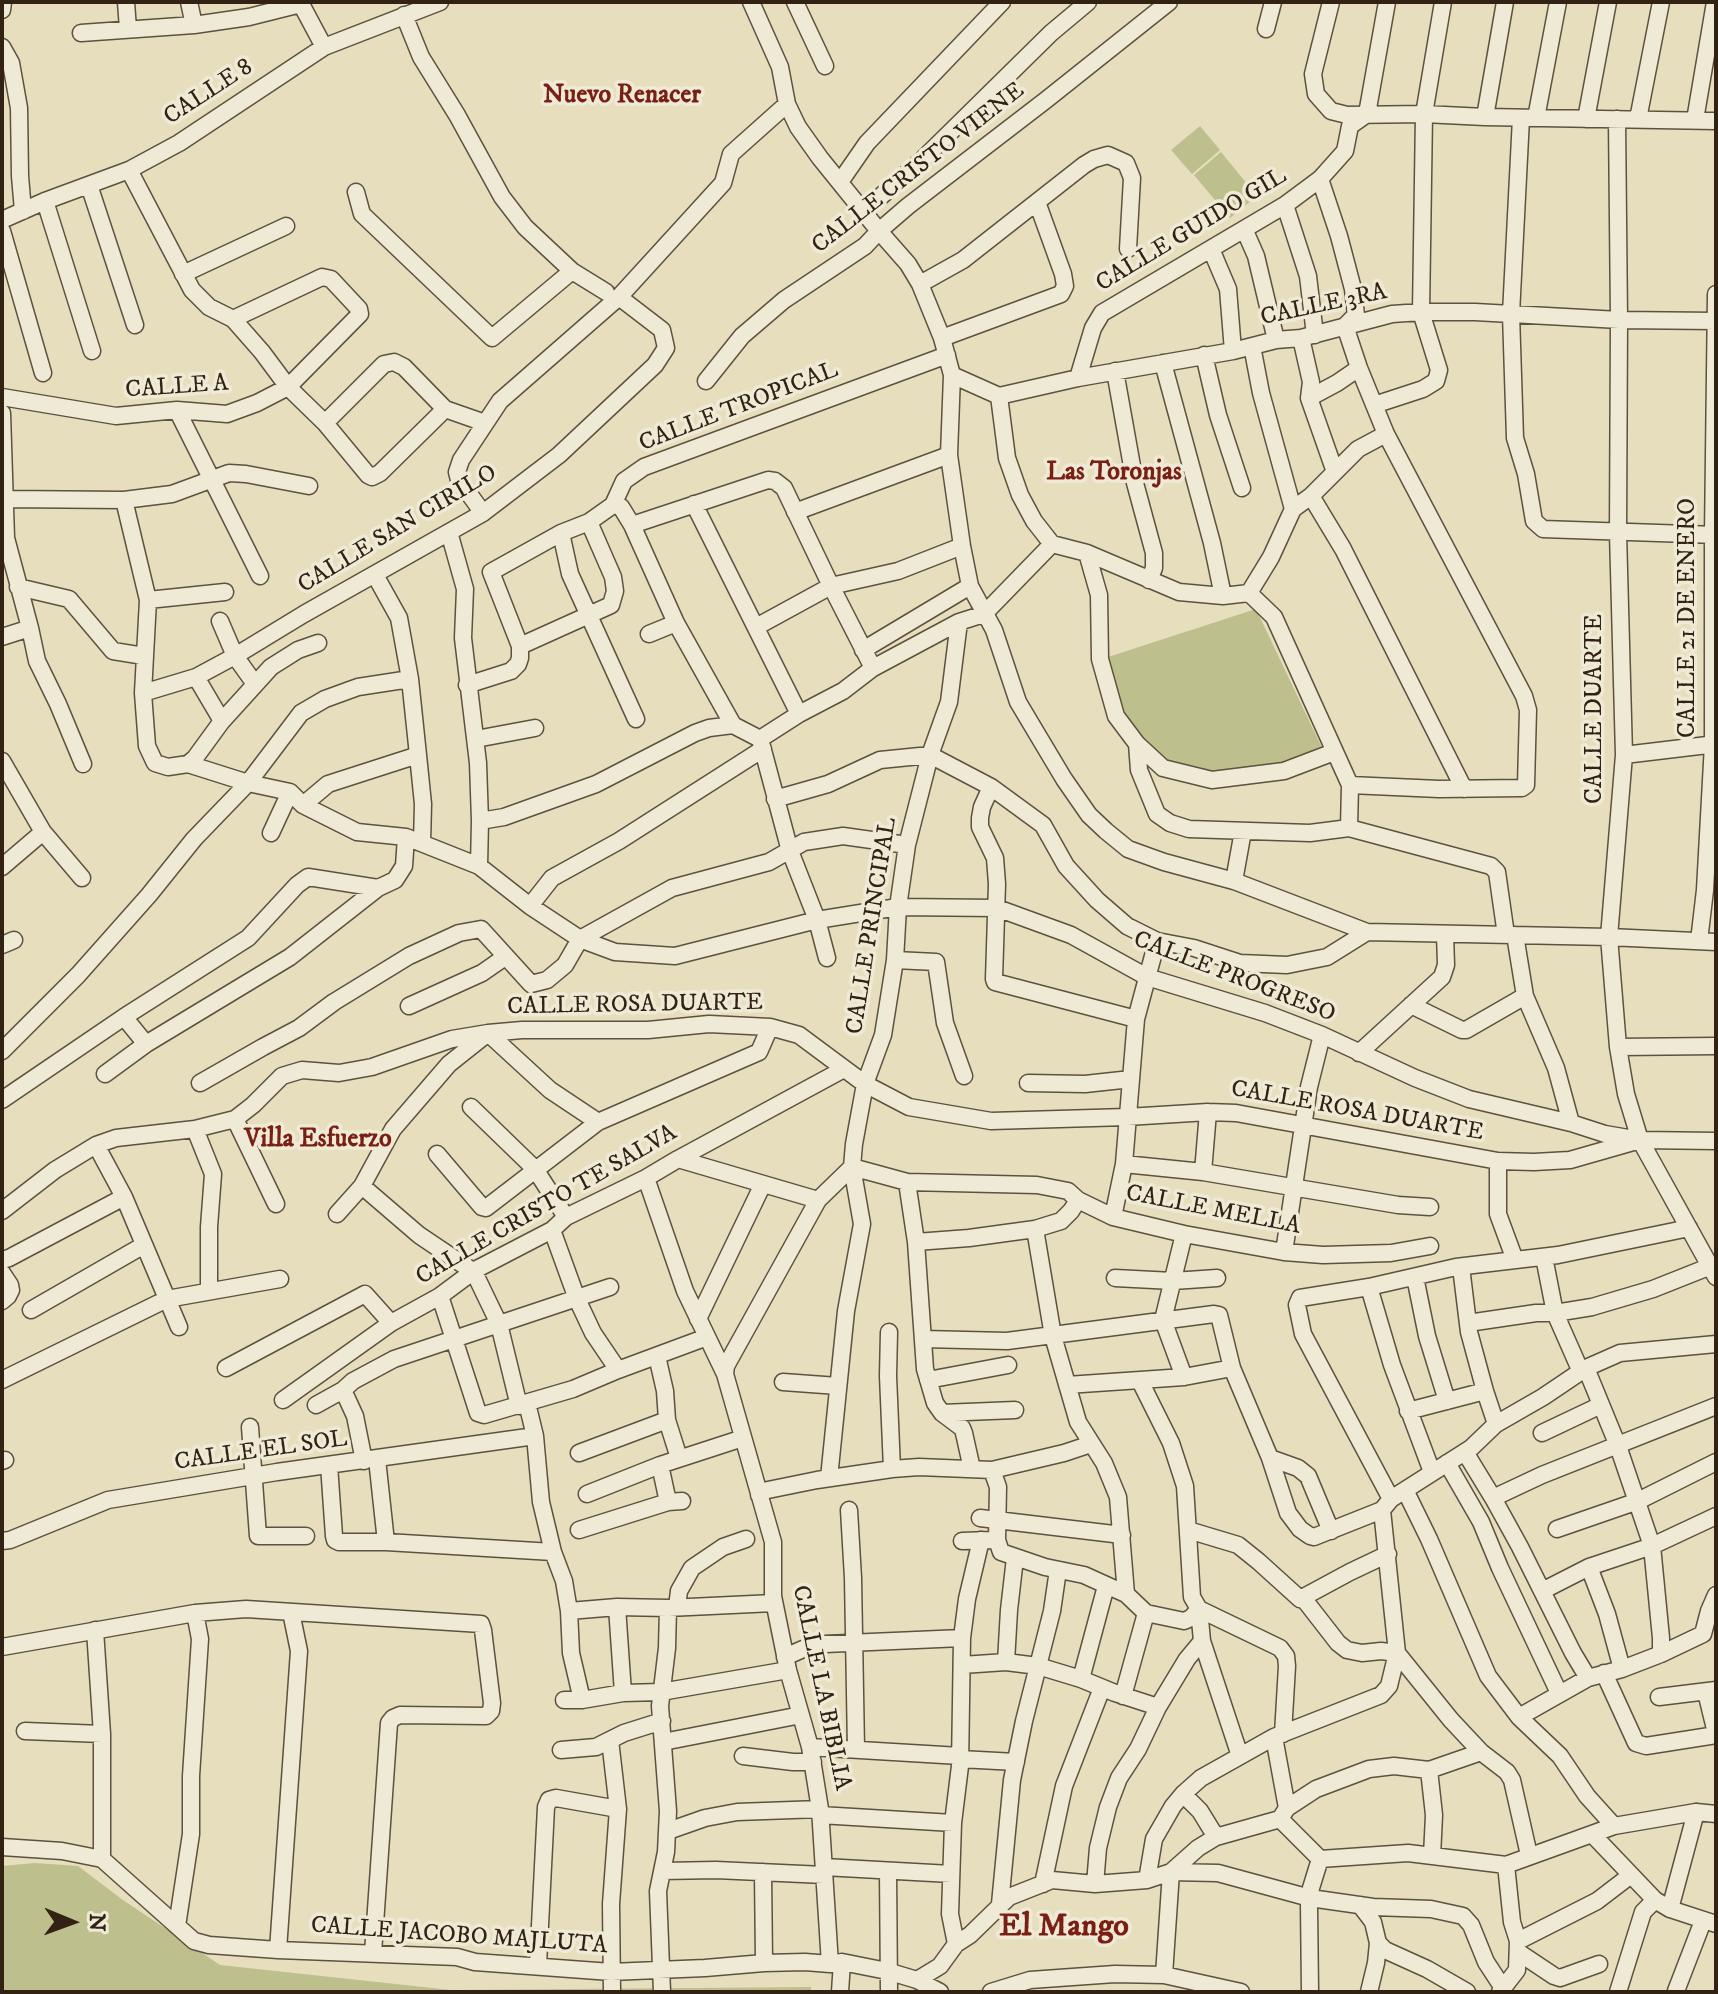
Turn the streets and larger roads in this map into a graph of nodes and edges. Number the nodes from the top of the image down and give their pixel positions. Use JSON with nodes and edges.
{"nodes":[{"id":1,"x":3,"y":2,"type":"edge"},
{"id":2,"x":126,"y":2,"type":"edge"},
{"id":3,"x":189,"y":2,"type":"edge"},
{"id":4,"x":440,"y":2,"type":"edge"},
{"id":5,"x":751,"y":2,"type":"edge"},
{"id":6,"x":795,"y":2,"type":"edge"},
{"id":7,"x":1002,"y":2,"type":"edge"},
{"id":8,"x":1088,"y":2,"type":"edge"},
{"id":9,"x":1273,"y":2,"type":"edge"},
{"id":10,"x":1331,"y":2,"type":"edge"},
{"id":11,"x":1387,"y":2,"type":"edge"},
{"id":12,"x":1443,"y":2,"type":"edge"},
{"id":13,"x":1505,"y":2,"type":"edge"},
{"id":14,"x":1558,"y":2,"type":"edge"},
{"id":15,"x":1608,"y":2,"type":"edge"},
{"id":16,"x":1661,"y":2,"type":"edge"},
{"id":17,"x":1715,"y":2,"type":"edge"},
{"id":18,"x":301,"y":3,"type":"edge"},
{"id":19,"x":1158,"y":5,"type":"edge"},
{"id":20,"x":2,"y":10,"type":"edge"},
{"id":21,"x":404,"y":15,"type":"junction"},
{"id":22,"x":194,"y":25,"type":"junction"},
{"id":23,"x":128,"y":29,"type":"junction"},
{"id":24,"x":1266,"y":29,"type":"dead end"},
{"id":25,"x":81,"y":33,"type":"dead end"},
{"id":26,"x":2,"y":47,"type":"edge"},
{"id":27,"x":324,"y":47,"type":"junction"},
{"id":28,"x":825,"y":66,"type":"dead end"},
{"id":29,"x":787,"y":104,"type":"junction"},
{"id":30,"x":1367,"y":114,"type":"junction"},
{"id":31,"x":1424,"y":114,"type":"junction"},
{"id":32,"x":1485,"y":117,"type":"junction"},
{"id":33,"x":1528,"y":118,"type":"junction"},
{"id":34,"x":1586,"y":119,"type":"junction"},
{"id":35,"x":1617,"y":119,"type":"junction"},
{"id":36,"x":1638,"y":119,"type":"junction"},
{"id":37,"x":1695,"y":120,"type":"junction"},
{"id":38,"x":1716,"y":121,"type":"edge"},
{"id":39,"x":129,"y":170,"type":"junction"},
{"id":40,"x":1320,"y":179,"type":"junction"},
{"id":41,"x":840,"y":182,"type":"junction"},
{"id":42,"x":89,"y":185,"type":"junction"},
{"id":43,"x":356,"y":192,"type":"dead end"},
{"id":44,"x":45,"y":201,"type":"junction"},
{"id":45,"x":1037,"y":202,"type":"junction"},
{"id":46,"x":1285,"y":205,"type":"junction"},
{"id":47,"x":23,"y":211,"type":"junction"},
{"id":48,"x":863,"y":212,"type":"junction"},
{"id":49,"x":2,"y":220,"type":"edge"},
{"id":50,"x":286,"y":226,"type":"dead end"},
{"id":51,"x":2,"y":231,"type":"edge"},
{"id":52,"x":879,"y":231,"type":"junction"},
{"id":53,"x":1245,"y":231,"type":"junction"},
{"id":54,"x":1128,"y":249,"type":"dead end"},
{"id":55,"x":1211,"y":249,"type":"junction"},
{"id":56,"x":572,"y":271,"type":"junction"},
{"id":57,"x":183,"y":274,"type":"junction"},
{"id":58,"x":920,"y":284,"type":"junction"},
{"id":59,"x":613,"y":294,"type":"junction"},
{"id":60,"x":1716,"y":294,"type":"edge"},
{"id":61,"x":1421,"y":312,"type":"junction"},
{"id":62,"x":1511,"y":314,"type":"junction"},
{"id":63,"x":233,"y":319,"type":"junction"},
{"id":64,"x":1619,"y":320,"type":"junction"},
{"id":65,"x":1716,"y":321,"type":"edge"},
{"id":66,"x":135,"y":325,"type":"dead end"},
{"id":67,"x":1345,"y":326,"type":"junction"},
{"id":68,"x":1308,"y":337,"type":"junction"},
{"id":69,"x":942,"y":338,"type":"junction"},
{"id":70,"x":1276,"y":340,"type":"junction"},
{"id":71,"x":1252,"y":346,"type":"junction"},
{"id":72,"x":92,"y":351,"type":"dead end"},
{"id":73,"x":1233,"y":351,"type":"junction"},
{"id":74,"x":947,"y":355,"type":"junction"},
{"id":75,"x":1204,"y":355,"type":"junction"},
{"id":76,"x":1163,"y":363,"type":"junction"},
{"id":77,"x":1359,"y":368,"type":"junction"},
{"id":78,"x":1115,"y":371,"type":"junction"},
{"id":79,"x":43,"y":373,"type":"dead end"},
{"id":80,"x":952,"y":375,"type":"junction"},
{"id":81,"x":1078,"y":378,"type":"junction"},
{"id":82,"x":706,"y":381,"type":"dead end"},
{"id":83,"x":288,"y":387,"type":"junction"},
{"id":84,"x":999,"y":396,"type":"junction"},
{"id":85,"x":2,"y":397,"type":"edge"},
{"id":86,"x":1309,"y":398,"type":"junction"},
{"id":87,"x":1374,"y":405,"type":"junction"},
{"id":88,"x":445,"y":409,"type":"junction"},
{"id":89,"x":177,"y":410,"type":"junction"},
{"id":90,"x":2,"y":413,"type":"edge"},
{"id":91,"x":325,"y":423,"type":"junction"},
{"id":92,"x":485,"y":423,"type":"junction"},
{"id":93,"x":1386,"y":434,"type":"junction"},
{"id":94,"x":2,"y":435,"type":"edge"},
{"id":95,"x":949,"y":455,"type":"junction"},
{"id":96,"x":1335,"y":472,"type":"junction"},
{"id":97,"x":212,"y":479,"type":"junction"},
{"id":98,"x":309,"y":486,"type":"dead end"},
{"id":99,"x":1242,"y":488,"type":"dead end"},
{"id":100,"x":1311,"y":496,"type":"junction"},
{"id":101,"x":5,"y":499,"type":"junction"},
{"id":102,"x":124,"y":500,"type":"junction"},
{"id":103,"x":694,"y":504,"type":"junction"},
{"id":104,"x":613,"y":505,"type":"junction"},
{"id":105,"x":1293,"y":509,"type":"junction"},
{"id":106,"x":795,"y":512,"type":"junction"},
{"id":107,"x":483,"y":513,"type":"junction"},
{"id":108,"x":589,"y":522,"type":"junction"},
{"id":109,"x":632,"y":525,"type":"junction"},
{"id":110,"x":449,"y":532,"type":"junction"},
{"id":111,"x":561,"y":533,"type":"junction"},
{"id":112,"x":1618,"y":533,"type":"junction"},
{"id":113,"x":1714,"y":535,"type":"edge"},
{"id":114,"x":4,"y":539,"type":"edge"},
{"id":115,"x":1052,"y":544,"type":"junction"},
{"id":116,"x":962,"y":546,"type":"junction"},
{"id":117,"x":1087,"y":553,"type":"junction"},
{"id":118,"x":375,"y":575,"type":"junction"},
{"id":119,"x":260,"y":576,"type":"dead end"},
{"id":120,"x":1149,"y":580,"type":"junction"},
{"id":121,"x":831,"y":586,"type":"junction"},
{"id":122,"x":970,"y":586,"type":"junction"},
{"id":123,"x":18,"y":587,"type":"junction"},
{"id":124,"x":225,"y":592,"type":"dead end"},
{"id":125,"x":1249,"y":593,"type":"junction"},
{"id":126,"x":1223,"y":596,"type":"junction"},
{"id":127,"x":148,"y":600,"type":"junction"},
{"id":128,"x":589,"y":614,"type":"junction"},
{"id":129,"x":984,"y":614,"type":"junction"},
{"id":130,"x":220,"y":621,"type":"dead end"},
{"id":131,"x":959,"y":622,"type":"junction"},
{"id":132,"x":676,"y":623,"type":"junction"},
{"id":133,"x":756,"y":627,"type":"junction"},
{"id":134,"x":30,"y":628,"type":"junction"},
{"id":135,"x":649,"y":634,"type":"dead end"},
{"id":136,"x":2,"y":637,"type":"edge"},
{"id":137,"x":318,"y":643,"type":"dead end"},
{"id":138,"x":520,"y":646,"type":"junction"},
{"id":139,"x":863,"y":650,"type":"junction"},
{"id":140,"x":144,"y":656,"type":"junction"},
{"id":141,"x":235,"y":656,"type":"junction"},
{"id":142,"x":873,"y":668,"type":"junction"},
{"id":143,"x":196,"y":677,"type":"junction"},
{"id":144,"x":410,"y":679,"type":"junction"},
{"id":145,"x":255,"y":684,"type":"junction"},
{"id":146,"x":467,"y":685,"type":"junction"},
{"id":147,"x":143,"y":693,"type":"junction"},
{"id":148,"x":799,"y":714,"type":"junction"},
{"id":149,"x":636,"y":719,"type":"dead end"},
{"id":150,"x":222,"y":721,"type":"junction"},
{"id":151,"x":733,"y":725,"type":"junction"},
{"id":152,"x":535,"y":728,"type":"dead end"},
{"id":153,"x":476,"y":739,"type":"junction"},
{"id":154,"x":761,"y":744,"type":"junction"},
{"id":155,"x":1137,"y":744,"type":"junction"},
{"id":156,"x":1715,"y":744,"type":"edge"},
{"id":157,"x":1334,"y":752,"type":"junction"},
{"id":158,"x":418,"y":755,"type":"junction"},
{"id":159,"x":930,"y":755,"type":"junction"},
{"id":160,"x":1624,"y":755,"type":"junction"},
{"id":161,"x":2,"y":761,"type":"edge"},
{"id":162,"x":83,"y":764,"type":"dead end"},
{"id":163,"x":188,"y":764,"type":"junction"},
{"id":164,"x":248,"y":783,"type":"junction"},
{"id":165,"x":1350,"y":785,"type":"junction"},
{"id":166,"x":991,"y":787,"type":"junction"},
{"id":167,"x":1464,"y":789,"type":"junction"},
{"id":168,"x":290,"y":792,"type":"junction"},
{"id":169,"x":775,"y":799,"type":"junction"},
{"id":170,"x":303,"y":805,"type":"junction"},
{"id":171,"x":480,"y":821,"type":"junction"},
{"id":172,"x":1349,"y":828,"type":"junction"},
{"id":173,"x":1243,"y":831,"type":"junction"},
{"id":174,"x":43,"y":832,"type":"junction"},
{"id":175,"x":271,"y":833,"type":"dead end"},
{"id":176,"x":406,"y":837,"type":"junction"},
{"id":177,"x":422,"y":843,"type":"junction"},
{"id":178,"x":907,"y":845,"type":"junction"},
{"id":179,"x":790,"y":851,"type":"junction"},
{"id":180,"x":479,"y":866,"type":"junction"},
{"id":181,"x":2,"y":867,"type":"edge"},
{"id":182,"x":82,"y":878,"type":"dead end"},
{"id":183,"x":1234,"y":881,"type":"junction"},
{"id":184,"x":378,"y":888,"type":"junction"},
{"id":185,"x":530,"y":906,"type":"junction"},
{"id":186,"x":898,"y":907,"type":"junction"},
{"id":187,"x":997,"y":908,"type":"junction"},
{"id":188,"x":817,"y":920,"type":"junction"},
{"id":189,"x":1367,"y":932,"type":"junction"},
{"id":190,"x":1445,"y":934,"type":"junction"},
{"id":191,"x":1510,"y":935,"type":"junction"},
{"id":192,"x":1609,"y":937,"type":"junction"},
{"id":193,"x":580,"y":939,"type":"junction"},
{"id":194,"x":1157,"y":941,"type":"junction"},
{"id":195,"x":1708,"y":942,"type":"edge"},
{"id":196,"x":505,"y":957,"type":"junction"},
{"id":197,"x":827,"y":958,"type":"dead end"},
{"id":198,"x":895,"y":960,"type":"junction"},
{"id":199,"x":1147,"y":977,"type":"junction"},
{"id":200,"x":1525,"y":996,"type":"junction"},
{"id":201,"x":1411,"y":1005,"type":"junction"},
{"id":202,"x":409,"y":1006,"type":"dead end"},
{"id":203,"x":124,"y":1017,"type":"junction"},
{"id":204,"x":1136,"y":1019,"type":"junction"},
{"id":205,"x":770,"y":1027,"type":"junction"},
{"id":206,"x":488,"y":1033,"type":"junction"},
{"id":207,"x":1322,"y":1035,"type":"junction"},
{"id":208,"x":146,"y":1044,"type":"junction"},
{"id":209,"x":1716,"y":1046,"type":"edge"},
{"id":210,"x":1618,"y":1047,"type":"junction"},
{"id":211,"x":2,"y":1051,"type":"edge"},
{"id":212,"x":1359,"y":1053,"type":"junction"},
{"id":213,"x":844,"y":1069,"type":"junction"},
{"id":214,"x":105,"y":1074,"type":"dead end"},
{"id":215,"x":964,"y":1076,"type":"dead end"},
{"id":216,"x":1131,"y":1079,"type":"junction"},
{"id":217,"x":200,"y":1083,"type":"dead end"},
{"id":218,"x":1028,"y":1083,"type":"dead end"},
{"id":219,"x":865,"y":1084,"type":"junction"},
{"id":220,"x":2,"y":1100,"type":"edge"},
{"id":221,"x":471,"y":1107,"type":"dead end"},
{"id":222,"x":1208,"y":1112,"type":"junction"},
{"id":223,"x":1127,"y":1117,"type":"junction"},
{"id":224,"x":235,"y":1119,"type":"junction"},
{"id":225,"x":598,"y":1122,"type":"junction"},
{"id":226,"x":1571,"y":1123,"type":"junction"},
{"id":227,"x":1302,"y":1126,"type":"junction"},
{"id":228,"x":195,"y":1129,"type":"junction"},
{"id":229,"x":1640,"y":1140,"type":"junction"},
{"id":230,"x":1716,"y":1141,"type":"edge"},
{"id":231,"x":96,"y":1145,"type":"junction"},
{"id":232,"x":437,"y":1154,"type":"dead end"},
{"id":233,"x":678,"y":1159,"type":"junction"},
{"id":234,"x":1498,"y":1161,"type":"junction"},
{"id":235,"x":1124,"y":1164,"type":"junction"},
{"id":236,"x":852,"y":1167,"type":"junction"},
{"id":237,"x":535,"y":1169,"type":"junction"},
{"id":238,"x":1203,"y":1172,"type":"junction"},
{"id":239,"x":646,"y":1178,"type":"junction"},
{"id":240,"x":907,"y":1182,"type":"junction"},
{"id":241,"x":763,"y":1184,"type":"junction"},
{"id":242,"x":362,"y":1186,"type":"junction"},
{"id":243,"x":1294,"y":1188,"type":"junction"},
{"id":244,"x":124,"y":1197,"type":"junction"},
{"id":245,"x":818,"y":1200,"type":"junction"},
{"id":246,"x":1078,"y":1200,"type":"junction"},
{"id":247,"x":276,"y":1204,"type":"dead end"},
{"id":248,"x":4,"y":1205,"type":"edge"},
{"id":249,"x":1430,"y":1207,"type":"dead end"},
{"id":250,"x":337,"y":1214,"type":"dead end"},
{"id":251,"x":566,"y":1217,"type":"junction"},
{"id":252,"x":1113,"y":1217,"type":"junction"},
{"id":253,"x":1035,"y":1229,"type":"junction"},
{"id":254,"x":552,"y":1230,"type":"junction"},
{"id":255,"x":1184,"y":1234,"type":"junction"},
{"id":256,"x":1694,"y":1235,"type":"junction"},
{"id":257,"x":916,"y":1242,"type":"junction"},
{"id":258,"x":1716,"y":1242,"type":"edge"},
{"id":259,"x":144,"y":1245,"type":"junction"},
{"id":260,"x":1430,"y":1246,"type":"dead end"},
{"id":261,"x":1284,"y":1252,"type":"junction"},
{"id":262,"x":1544,"y":1257,"type":"junction"},
{"id":263,"x":2,"y":1260,"type":"edge"},
{"id":264,"x":1515,"y":1260,"type":"junction"},
{"id":265,"x":1461,"y":1267,"type":"junction"},
{"id":266,"x":474,"y":1272,"type":"junction"},
{"id":267,"x":1714,"y":1272,"type":"edge"},
{"id":268,"x":2,"y":1273,"type":"edge"},
{"id":269,"x":1415,"y":1277,"type":"junction"},
{"id":270,"x":1115,"y":1278,"type":"dead end"},
{"id":271,"x":1217,"y":1278,"type":"dead end"},
{"id":272,"x":280,"y":1279,"type":"dead end"},
{"id":273,"x":1173,"y":1281,"type":"junction"},
{"id":274,"x":610,"y":1287,"type":"dead end"},
{"id":275,"x":1369,"y":1287,"type":"junction"},
{"id":276,"x":209,"y":1290,"type":"junction"},
{"id":277,"x":440,"y":1296,"type":"junction"},
{"id":278,"x":167,"y":1299,"type":"junction"},
{"id":279,"x":577,"y":1299,"type":"junction"},
{"id":280,"x":2,"y":1301,"type":"edge"},
{"id":281,"x":31,"y":1310,"type":"dead end"},
{"id":282,"x":1555,"y":1313,"type":"junction"},
{"id":283,"x":698,"y":1319,"type":"junction"},
{"id":284,"x":1163,"y":1320,"type":"junction"},
{"id":285,"x":391,"y":1323,"type":"junction"},
{"id":286,"x":1468,"y":1323,"type":"junction"},
{"id":287,"x":499,"y":1324,"type":"junction"},
{"id":288,"x":179,"y":1327,"type":"dead end"},
{"id":289,"x":889,"y":1332,"type":"dead end"},
{"id":290,"x":1053,"y":1336,"type":"junction"},
{"id":291,"x":707,"y":1337,"type":"junction"},
{"id":292,"x":455,"y":1338,"type":"junction"},
{"id":293,"x":923,"y":1339,"type":"junction"},
{"id":294,"x":1716,"y":1344,"type":"edge"},
{"id":295,"x":657,"y":1356,"type":"junction"},
{"id":296,"x":1008,"y":1365,"type":"dead end"},
{"id":297,"x":226,"y":1368,"type":"dead end"},
{"id":298,"x":1232,"y":1368,"type":"junction"},
{"id":299,"x":618,"y":1370,"type":"junction"},
{"id":300,"x":1583,"y":1370,"type":"junction"},
{"id":301,"x":725,"y":1374,"type":"junction"},
{"id":302,"x":1184,"y":1377,"type":"junction"},
{"id":303,"x":2,"y":1380,"type":"edge"},
{"id":304,"x":928,"y":1380,"type":"junction"},
{"id":305,"x":1140,"y":1381,"type":"junction"},
{"id":306,"x":783,"y":1382,"type":"dead end"},
{"id":307,"x":1067,"y":1385,"type":"junction"},
{"id":308,"x":838,"y":1386,"type":"junction"},
{"id":309,"x":343,"y":1390,"type":"junction"},
{"id":310,"x":1485,"y":1391,"type":"junction"},
{"id":311,"x":283,"y":1400,"type":"dead end"},
{"id":312,"x":1447,"y":1401,"type":"junction"},
{"id":313,"x":523,"y":1404,"type":"junction"},
{"id":314,"x":316,"y":1405,"type":"dead end"},
{"id":315,"x":1601,"y":1405,"type":"junction"},
{"id":316,"x":1716,"y":1406,"type":"edge"},
{"id":317,"x":1015,"y":1410,"type":"dead end"},
{"id":318,"x":1408,"y":1411,"type":"junction"},
{"id":319,"x":942,"y":1413,"type":"junction"},
{"id":320,"x":667,"y":1420,"type":"junction"},
{"id":321,"x":1496,"y":1424,"type":"junction"},
{"id":322,"x":250,"y":1427,"type":"dead end"},
{"id":323,"x":1542,"y":1433,"type":"dead end"},
{"id":324,"x":535,"y":1436,"type":"junction"},
{"id":325,"x":743,"y":1438,"type":"junction"},
{"id":326,"x":1091,"y":1444,"type":"junction"},
{"id":327,"x":1618,"y":1446,"type":"junction"},
{"id":328,"x":1465,"y":1452,"type":"junction"},
{"id":329,"x":579,"y":1453,"type":"dead end"},
{"id":330,"x":679,"y":1458,"type":"junction"},
{"id":331,"x":1270,"y":1458,"type":"junction"},
{"id":332,"x":371,"y":1460,"type":"junction"},
{"id":333,"x":1716,"y":1462,"type":"edge"},
{"id":334,"x":1447,"y":1463,"type":"junction"},
{"id":335,"x":329,"y":1465,"type":"junction"},
{"id":336,"x":660,"y":1465,"type":"junction"},
{"id":337,"x":892,"y":1469,"type":"junction"},
{"id":338,"x":972,"y":1469,"type":"junction"},
{"id":339,"x":992,"y":1470,"type":"junction"},
{"id":340,"x":1432,"y":1472,"type":"junction"},
{"id":341,"x":253,"y":1477,"type":"junction"},
{"id":342,"x":829,"y":1478,"type":"junction"},
{"id":343,"x":587,"y":1494,"type":"dead end"},
{"id":344,"x":759,"y":1495,"type":"junction"},
{"id":345,"x":1493,"y":1498,"type":"junction"},
{"id":346,"x":1393,"y":1500,"type":"junction"},
{"id":347,"x":1638,"y":1501,"type":"junction"},
{"id":348,"x":849,"y":1510,"type":"dead end"},
{"id":349,"x":1716,"y":1516,"type":"edge"},
{"id":350,"x":980,"y":1518,"type":"dead end"},
{"id":351,"x":997,"y":1521,"type":"junction"},
{"id":352,"x":1557,"y":1529,"type":"dead end"},
{"id":353,"x":579,"y":1530,"type":"dead end"},
{"id":354,"x":1188,"y":1530,"type":"junction"},
{"id":355,"x":1331,"y":1531,"type":"junction"},
{"id":356,"x":1122,"y":1535,"type":"junction"},
{"id":357,"x":306,"y":1536,"type":"dead end"},
{"id":358,"x":746,"y":1539,"type":"dead end"},
{"id":359,"x":989,"y":1540,"type":"junction"},
{"id":360,"x":2,"y":1541,"type":"edge"},
{"id":361,"x":962,"y":1541,"type":"dead end"},
{"id":362,"x":386,"y":1542,"type":"junction"},
{"id":363,"x":1652,"y":1546,"type":"junction"},
{"id":364,"x":553,"y":1552,"type":"junction"},
{"id":365,"x":1388,"y":1554,"type":"junction"},
{"id":366,"x":1015,"y":1558,"type":"junction"},
{"id":367,"x":1589,"y":1567,"type":"junction"},
{"id":368,"x":1058,"y":1570,"type":"junction"},
{"id":369,"x":1106,"y":1586,"type":"junction"},
{"id":370,"x":1542,"y":1591,"type":"junction"},
{"id":371,"x":1126,"y":1594,"type":"junction"},
{"id":372,"x":1716,"y":1595,"type":"edge"},
{"id":373,"x":1303,"y":1598,"type":"junction"},
{"id":374,"x":774,"y":1603,"type":"junction"},
{"id":375,"x":617,"y":1607,"type":"junction"},
{"id":376,"x":673,"y":1608,"type":"junction"},
{"id":377,"x":1199,"y":1609,"type":"junction"},
{"id":378,"x":569,"y":1611,"type":"junction"},
{"id":379,"x":291,"y":1612,"type":"junction"},
{"id":380,"x":195,"y":1613,"type":"junction"},
{"id":381,"x":1146,"y":1613,"type":"junction"},
{"id":382,"x":95,"y":1630,"type":"junction"},
{"id":383,"x":962,"y":1638,"type":"junction"},
{"id":384,"x":1202,"y":1641,"type":"junction"},
{"id":385,"x":854,"y":1643,"type":"junction"},
{"id":386,"x":2,"y":1647,"type":"edge"},
{"id":387,"x":1397,"y":1653,"type":"junction"},
{"id":388,"x":1661,"y":1654,"type":"junction"},
{"id":389,"x":1006,"y":1662,"type":"junction"},
{"id":390,"x":787,"y":1663,"type":"junction"},
{"id":391,"x":962,"y":1665,"type":"junction"},
{"id":392,"x":1038,"y":1666,"type":"junction"},
{"id":393,"x":1622,"y":1669,"type":"junction"},
{"id":394,"x":1596,"y":1675,"type":"junction"},
{"id":395,"x":1081,"y":1679,"type":"junction"},
{"id":396,"x":1102,"y":1688,"type":"junction"},
{"id":397,"x":1711,"y":1691,"type":"edge"},
{"id":398,"x":661,"y":1692,"type":"junction"},
{"id":399,"x":623,"y":1693,"type":"junction"},
{"id":400,"x":1559,"y":1693,"type":"junction"},
{"id":401,"x":1123,"y":1696,"type":"junction"},
{"id":402,"x":1659,"y":1697,"type":"dead end"},
{"id":403,"x":564,"y":1700,"type":"dead end"},
{"id":404,"x":582,"y":1700,"type":"junction"},
{"id":405,"x":1158,"y":1707,"type":"junction"},
{"id":406,"x":801,"y":1715,"type":"junction"},
{"id":407,"x":1519,"y":1717,"type":"junction"},
{"id":408,"x":662,"y":1721,"type":"junction"},
{"id":409,"x":25,"y":1731,"type":"dead end"},
{"id":410,"x":102,"y":1734,"type":"junction"},
{"id":411,"x":1716,"y":1734,"type":"edge"},
{"id":412,"x":1278,"y":1735,"type":"junction"},
{"id":413,"x":610,"y":1740,"type":"junction"},
{"id":414,"x":663,"y":1742,"type":"junction"},
{"id":415,"x":856,"y":1749,"type":"junction"},
{"id":416,"x":561,"y":1750,"type":"dead end"},
{"id":417,"x":1481,"y":1752,"type":"junction"},
{"id":418,"x":812,"y":1754,"type":"junction"},
{"id":419,"x":743,"y":1756,"type":"dead end"},
{"id":420,"x":1240,"y":1756,"type":"junction"},
{"id":421,"x":960,"y":1758,"type":"junction"},
{"id":422,"x":1016,"y":1762,"type":"junction"},
{"id":423,"x":1429,"y":1770,"type":"junction"},
{"id":424,"x":1183,"y":1794,"type":"junction"},
{"id":425,"x":618,"y":1809,"type":"junction"},
{"id":426,"x":820,"y":1812,"type":"junction"},
{"id":427,"x":1696,"y":1812,"type":"junction"},
{"id":428,"x":1283,"y":1814,"type":"junction"},
{"id":429,"x":1716,"y":1814,"type":"edge"},
{"id":430,"x":953,"y":1823,"type":"junction"},
{"id":431,"x":1614,"y":1826,"type":"junction"},
{"id":432,"x":668,"y":1831,"type":"junction"},
{"id":433,"x":1592,"y":1834,"type":"junction"},
{"id":434,"x":1216,"y":1837,"type":"junction"},
{"id":435,"x":2,"y":1847,"type":"edge"},
{"id":436,"x":1529,"y":1855,"type":"junction"},
{"id":437,"x":1432,"y":1856,"type":"junction"},
{"id":438,"x":102,"y":1859,"type":"junction"},
{"id":439,"x":1320,"y":1859,"type":"junction"},
{"id":440,"x":1506,"y":1865,"type":"junction"},
{"id":441,"x":662,"y":1871,"type":"junction"},
{"id":442,"x":824,"y":1871,"type":"junction"},
{"id":443,"x":888,"y":1871,"type":"junction"},
{"id":444,"x":763,"y":1872,"type":"junction"},
{"id":445,"x":1171,"y":1872,"type":"junction"},
{"id":446,"x":951,"y":1874,"type":"junction"},
{"id":447,"x":1631,"y":1875,"type":"junction"},
{"id":448,"x":1147,"y":1880,"type":"junction"},
{"id":449,"x":1043,"y":1884,"type":"junction"},
{"id":450,"x":1095,"y":1884,"type":"junction"},
{"id":451,"x":1310,"y":1898,"type":"junction"},
{"id":452,"x":1655,"y":1900,"type":"junction"},
{"id":453,"x":1000,"y":1904,"type":"junction"},
{"id":454,"x":1360,"y":1905,"type":"junction"},
{"id":455,"x":1670,"y":1909,"type":"junction"},
{"id":456,"x":1709,"y":1922,"type":"edge"},
{"id":457,"x":177,"y":1926,"type":"junction"},
{"id":458,"x":1378,"y":1943,"type":"junction"},
{"id":459,"x":956,"y":1944,"type":"junction"},
{"id":460,"x":1518,"y":1947,"type":"junction"},
{"id":461,"x":278,"y":1950,"type":"junction"},
{"id":462,"x":373,"y":1953,"type":"junction"},
{"id":463,"x":764,"y":1963,"type":"junction"},
{"id":464,"x":836,"y":1963,"type":"junction"},
{"id":465,"x":1599,"y":1964,"type":"dead end"},
{"id":466,"x":538,"y":1965,"type":"junction"},
{"id":467,"x":662,"y":1970,"type":"junction"},
{"id":468,"x":887,"y":1971,"type":"junction"},
{"id":469,"x":611,"y":1972,"type":"junction"},
{"id":470,"x":1164,"y":1975,"type":"junction"},
{"id":471,"x":917,"y":1980,"type":"junction"},
{"id":472,"x":1502,"y":1990,"type":"edge"},
{"id":473,"x":1676,"y":1991,"type":"edge"},
{"id":474,"x":612,"y":1992,"type":"edge"},
{"id":475,"x":662,"y":1992,"type":"edge"},
{"id":476,"x":840,"y":1992,"type":"edge"},
{"id":477,"x":889,"y":1992,"type":"edge"},
{"id":478,"x":940,"y":1992,"type":"edge"},
{"id":479,"x":991,"y":1992,"type":"edge"},
{"id":480,"x":1241,"y":1992,"type":"edge"},
{"id":481,"x":1310,"y":1992,"type":"edge"},
{"id":482,"x":1369,"y":1992,"type":"edge"},
{"id":483,"x":1467,"y":1992,"type":"edge"},
{"id":484,"x":1618,"y":1992,"type":"edge"}],
"edges":[{"from":1,"to":20,"type":"street"},
{"from":2,"to":23,"type":"street"},
{"from":3,"to":22,"type":"street"},
{"from":4,"to":21,"type":"street","name":"CALLE 8"},
{"from":5,"to":29,"type":"street"},
{"from":6,"to":28,"type":"street"},
{"from":7,"to":41,"type":"street"},
{"from":8,"to":48,"type":"street"},
{"from":9,"to":24,"type":"street"},
{"from":10,"to":30,"type":"street"},
{"from":11,"to":30,"type":"street","name":"CALLE GUIDO GIL"},
{"from":12,"to":31,"type":"street"},
{"from":13,"to":32,"type":"street"},
{"from":14,"to":33,"type":"street"},
{"from":15,"to":34,"type":"street"},
{"from":16,"to":36,"type":"street"},
{"from":17,"to":37,"type":"street"},
{"from":18,"to":22,"type":"street"},
{"from":18,"to":27,"type":"street"},
{"from":19,"to":52,"type":"street","name":"CALLE CRISTO VIENE"},
{"from":21,"to":27,"type":"street","name":"CALLE 8"},
{"from":21,"to":56,"type":"street"},
{"from":22,"to":23,"type":"street"},
{"from":23,"to":25,"type":"street"},
{"from":26,"to":47,"type":"street"},
{"from":27,"to":39,"type":"street","name":"CALLE 8"},
{"from":29,"to":41,"type":"street"},
{"from":29,"to":59,"type":"street"},
{"from":30,"to":31,"type":"street"},
{"from":30,"to":40,"type":"street","name":"CALLE GUIDO GIL"},
{"from":31,"to":32,"type":"street"},
{"from":31,"to":61,"type":"street"},
{"from":32,"to":33,"type":"street"},
{"from":33,"to":34,"type":"street"},
{"from":33,"to":62,"type":"street"},
{"from":34,"to":35,"type":"street"},
{"from":35,"to":36,"type":"street"},
{"from":35,"to":64,"type":"street","name":"CALLE DUARTE"},
{"from":36,"to":37,"type":"street"},
{"from":37,"to":38,"type":"street"},
{"from":39,"to":42,"type":"street","name":"CALLE 8"},
{"from":39,"to":57,"type":"street"},
{"from":40,"to":46,"type":"street","name":"CALLE GUIDO GIL"},
{"from":40,"to":67,"type":"street"},
{"from":41,"to":48,"type":"street"},
{"from":42,"to":44,"type":"street","name":"CALLE 8"},
{"from":42,"to":66,"type":"street"},
{"from":43,"to":56,"type":"street"},
{"from":44,"to":47,"type":"street","name":"CALLE 8"},
{"from":44,"to":72,"type":"street"},
{"from":45,"to":54,"type":"street"},
{"from":45,"to":58,"type":"street"},
{"from":45,"to":69,"type":"street"},
{"from":46,"to":53,"type":"street","name":"CALLE GUIDO GIL"},
{"from":46,"to":68,"type":"street"},
{"from":47,"to":49,"type":"street","name":"CALLE 8"},
{"from":48,"to":52,"type":"street"},
{"from":50,"to":57,"type":"street"},
{"from":51,"to":79,"type":"street"},
{"from":52,"to":58,"type":"street"},
{"from":52,"to":82,"type":"street","name":"CALLE CRISTO VIENE"},
{"from":53,"to":55,"type":"street","name":"CALLE GUIDO GIL"},
{"from":53,"to":70,"type":"street"},
{"from":55,"to":73,"type":"street"},
{"from":55,"to":81,"type":"street","name":"CALLE GUIDO GIL"},
{"from":56,"to":59,"type":"street"},
{"from":57,"to":63,"type":"street"},
{"from":58,"to":69,"type":"street"},
{"from":59,"to":92,"type":"street"},
{"from":59,"to":107,"type":"street","name":"CALLE SAN CIRILO"},
{"from":60,"to":65,"type":"street","name":"CALLE 21 DE ENERO"},
{"from":61,"to":62,"type":"street","name":"CALLE 3RA"},
{"from":61,"to":67,"type":"street","name":"CALLE 3RA"},
{"from":61,"to":87,"type":"street"},
{"from":62,"to":64,"type":"street","name":"CALLE 3RA"},
{"from":62,"to":112,"type":"street"},
{"from":63,"to":83,"type":"street"},
{"from":63,"to":83,"type":"street","name":"CALLE A"},
{"from":64,"to":65,"type":"street","name":"CALLE 3RA"},
{"from":64,"to":112,"type":"street","name":"CALLE DUARTE"},
{"from":65,"to":113,"type":"street","name":"CALLE 21 DE ENERO"},
{"from":67,"to":68,"type":"street","name":"CALLE 3RA"},
{"from":67,"to":77,"type":"street"},
{"from":68,"to":70,"type":"street","name":"CALLE 3RA"},
{"from":68,"to":86,"type":"street"},
{"from":69,"to":74,"type":"street"},
{"from":70,"to":71,"type":"street","name":"CALLE 3RA"},
{"from":71,"to":73,"type":"street","name":"CALLE 3RA"},
{"from":71,"to":105,"type":"street"},
{"from":73,"to":75,"type":"street","name":"CALLE 3RA"},
{"from":74,"to":80,"type":"street"},
{"from":74,"to":104,"type":"street","name":"CALLE TROPICAL"},
{"from":75,"to":76,"type":"street","name":"CALLE 3RA"},
{"from":75,"to":99,"type":"street"},
{"from":76,"to":78,"type":"street","name":"CALLE 3RA"},
{"from":76,"to":126,"type":"street"},
{"from":77,"to":86,"type":"street"},
{"from":77,"to":87,"type":"street"},
{"from":78,"to":81,"type":"street","name":"CALLE 3RA"},
{"from":78,"to":120,"type":"street"},
{"from":80,"to":84,"type":"street"},
{"from":80,"to":95,"type":"street"},
{"from":81,"to":84,"type":"street","name":"CALLE 3RA"},
{"from":83,"to":89,"type":"street","name":"CALLE A"},
{"from":83,"to":91,"type":"street"},
{"from":84,"to":115,"type":"street"},
{"from":85,"to":89,"type":"street","name":"CALLE A"},
{"from":86,"to":96,"type":"street"},
{"from":87,"to":93,"type":"street"},
{"from":88,"to":91,"type":"street"},
{"from":88,"to":91,"type":"street"},
{"from":88,"to":92,"type":"street"},
{"from":89,"to":97,"type":"street"},
{"from":90,"to":94,"type":"street"},
{"from":92,"to":107,"type":"street"},
{"from":93,"to":96,"type":"street"},
{"from":93,"to":167,"type":"street"},
{"from":94,"to":101,"type":"street"},
{"from":95,"to":106,"type":"street"},
{"from":95,"to":116,"type":"street"},
{"from":96,"to":100,"type":"street"},
{"from":97,"to":98,"type":"street"},
{"from":97,"to":102,"type":"street"},
{"from":97,"to":119,"type":"street"},
{"from":100,"to":105,"type":"street"},
{"from":100,"to":167,"type":"street"},
{"from":101,"to":102,"type":"street"},
{"from":101,"to":114,"type":"street"},
{"from":102,"to":127,"type":"street"},
{"from":103,"to":106,"type":"street"},
{"from":103,"to":109,"type":"street"},
{"from":103,"to":133,"type":"street"},
{"from":104,"to":108,"type":"street","name":"CALLE TROPICAL"},
{"from":104,"to":109,"type":"street"},
{"from":105,"to":125,"type":"street"},
{"from":106,"to":121,"type":"street"},
{"from":107,"to":110,"type":"street","name":"CALLE SAN CIRILO"},
{"from":108,"to":111,"type":"street","name":"CALLE TROPICAL"},
{"from":108,"to":128,"type":"street"},
{"from":109,"to":132,"type":"street"},
{"from":110,"to":118,"type":"street","name":"CALLE SAN CIRILO"},
{"from":110,"to":146,"type":"street"},
{"from":111,"to":128,"type":"street"},
{"from":111,"to":138,"type":"street","name":"CALLE TROPICAL"},
{"from":112,"to":113,"type":"street"},
{"from":112,"to":160,"type":"street","name":"CALLE DUARTE"},
{"from":113,"to":156,"type":"street","name":"CALLE 21 DE ENERO"},
{"from":114,"to":123,"type":"street"},
{"from":115,"to":117,"type":"street"},
{"from":115,"to":129,"type":"street"},
{"from":116,"to":121,"type":"street"},
{"from":116,"to":122,"type":"street"},
{"from":117,"to":120,"type":"street"},
{"from":117,"to":155,"type":"street"},
{"from":118,"to":141,"type":"street","name":"CALLE SAN CIRILO"},
{"from":118,"to":144,"type":"street"},
{"from":120,"to":126,"type":"street"},
{"from":121,"to":133,"type":"street"},
{"from":121,"to":139,"type":"street"},
{"from":122,"to":129,"type":"street"},
{"from":122,"to":139,"type":"street"},
{"from":123,"to":134,"type":"street"},
{"from":123,"to":140,"type":"street"},
{"from":124,"to":127,"type":"street"},
{"from":125,"to":126,"type":"street"},
{"from":125,"to":157,"type":"street"},
{"from":127,"to":140,"type":"street"},
{"from":128,"to":138,"type":"street"},
{"from":128,"to":149,"type":"street"},
{"from":129,"to":131,"type":"street"},
{"from":129,"to":183,"type":"street"},
{"from":130,"to":141,"type":"street"},
{"from":131,"to":142,"type":"street"},
{"from":131,"to":159,"type":"street","name":"CALLE PRINCIPAL"},
{"from":132,"to":135,"type":"street"},
{"from":132,"to":151,"type":"street"},
{"from":133,"to":148,"type":"street"},
{"from":134,"to":136,"type":"street"},
{"from":134,"to":162,"type":"street"},
{"from":137,"to":145,"type":"street"},
{"from":138,"to":146,"type":"street"},
{"from":139,"to":142,"type":"street"},
{"from":140,"to":147,"type":"street"},
{"from":141,"to":143,"type":"street","name":"CALLE SAN CIRILO"},
{"from":141,"to":145,"type":"street"},
{"from":142,"to":148,"type":"street"},
{"from":143,"to":147,"type":"street","name":"CALLE SAN CIRILO"},
{"from":143,"to":150,"type":"street"},
{"from":144,"to":158,"type":"street"},
{"from":144,"to":164,"type":"street"},
{"from":145,"to":150,"type":"street"},
{"from":146,"to":153,"type":"street"},
{"from":147,"to":163,"type":"street"},
{"from":148,"to":154,"type":"street"},
{"from":150,"to":163,"type":"street"},
{"from":151,"to":154,"type":"street"},
{"from":151,"to":171,"type":"street"},
{"from":152,"to":153,"type":"street"},
{"from":153,"to":171,"type":"street"},
{"from":154,"to":169,"type":"street"},
{"from":154,"to":185,"type":"street"},
{"from":155,"to":157,"type":"street"},
{"from":155,"to":173,"type":"street"},
{"from":156,"to":160,"type":"street"},
{"from":156,"to":195,"type":"street","name":"CALLE 21 DE ENERO"},
{"from":157,"to":165,"type":"street"},
{"from":158,"to":170,"type":"street"},
{"from":158,"to":177,"type":"street"},
{"from":159,"to":166,"type":"street"},
{"from":159,"to":169,"type":"street"},
{"from":159,"to":178,"type":"street","name":"CALLE PRINCIPAL"},
{"from":160,"to":192,"type":"street","name":"CALLE DUARTE"},
{"from":161,"to":174,"type":"street"},
{"from":163,"to":164,"type":"street"},
{"from":164,"to":168,"type":"street"},
{"from":164,"to":211,"type":"street"},
{"from":165,"to":167,"type":"street"},
{"from":165,"to":172,"type":"street"},
{"from":166,"to":187,"type":"street"},
{"from":166,"to":194,"type":"street"},
{"from":168,"to":170,"type":"street","name":"CALLE PROGRESO"},
{"from":168,"to":175,"type":"street"},
{"from":169,"to":179,"type":"street"},
{"from":170,"to":176,"type":"street","name":"CALLE PROGRESO"},
{"from":171,"to":180,"type":"street"},
{"from":172,"to":173,"type":"street"},
{"from":172,"to":191,"type":"street"},
{"from":173,"to":183,"type":"street"},
{"from":174,"to":181,"type":"street"},
{"from":174,"to":182,"type":"street"},
{"from":176,"to":177,"type":"street","name":"CALLE PROGRESO"},
{"from":176,"to":184,"type":"street"},
{"from":177,"to":180,"type":"street","name":"CALLE PROGRESO"},
{"from":178,"to":179,"type":"street"},
{"from":178,"to":186,"type":"street","name":"CALLE PRINCIPAL"},
{"from":179,"to":188,"type":"street"},
{"from":179,"to":193,"type":"street"},
{"from":180,"to":185,"type":"street","name":"CALLE PROGRESO"},
{"from":183,"to":189,"type":"street"},
{"from":184,"to":203,"type":"street"},
{"from":184,"to":208,"type":"street"},
{"from":185,"to":193,"type":"street","name":"CALLE PROGRESO"},
{"from":186,"to":187,"type":"street","name":"CALLE PROGRESO"},
{"from":186,"to":188,"type":"street","name":"CALLE PROGRESO"},
{"from":186,"to":198,"type":"street","name":"CALLE PRINCIPAL"},
{"from":187,"to":199,"type":"street","name":"CALLE PROGRESO"},
{"from":187,"to":204,"type":"street"},
{"from":188,"to":193,"type":"street","name":"CALLE PROGRESO"},
{"from":188,"to":197,"type":"street"},
{"from":189,"to":190,"type":"street"},
{"from":189,"to":194,"type":"street"},
{"from":190,"to":191,"type":"street"},
{"from":190,"to":201,"type":"street"},
{"from":191,"to":192,"type":"street"},
{"from":191,"to":200,"type":"street"},
{"from":192,"to":195,"type":"street"},
{"from":192,"to":210,"type":"street","name":"CALLE DUARTE"},
{"from":193,"to":196,"type":"street"},
{"from":194,"to":199,"type":"street"},
{"from":196,"to":202,"type":"street"},
{"from":196,"to":217,"type":"street"},
{"from":198,"to":215,"type":"street"},
{"from":198,"to":219,"type":"street","name":"CALLE PRINCIPAL"},
{"from":199,"to":204,"type":"street"},
{"from":199,"to":207,"type":"street","name":"CALLE PROGRESO"},
{"from":200,"to":201,"type":"street"},
{"from":200,"to":226,"type":"street"},
{"from":201,"to":212,"type":"street"},
{"from":203,"to":208,"type":"street"},
{"from":203,"to":220,"type":"street"},
{"from":204,"to":216,"type":"street"},
{"from":205,"to":206,"type":"street","name":"CALLE ROSA DUARTE"},
{"from":205,"to":213,"type":"street","name":"CALLE ROSA DUARTE"},
{"from":205,"to":225,"type":"street"},
{"from":206,"to":224,"type":"street","name":"CALLE ROSA DUARTE"},
{"from":206,"to":225,"type":"street"},
{"from":206,"to":242,"type":"street"},
{"from":207,"to":212,"type":"street","name":"CALLE PROGRESO"},
{"from":207,"to":227,"type":"street"},
{"from":208,"to":214,"type":"street"},
{"from":209,"to":210,"type":"street"},
{"from":210,"to":229,"type":"street","name":"CALLE DUARTE"},
{"from":212,"to":226,"type":"street","name":"CALLE PROGRESO"},
{"from":213,"to":219,"type":"street","name":"CALLE ROSA DUARTE"},
{"from":213,"to":233,"type":"street","name":"CALLE CRISTO TE SALVA"},
{"from":216,"to":218,"type":"street"},
{"from":216,"to":223,"type":"street"},
{"from":219,"to":223,"type":"street","name":"CALLE ROSA DUARTE"},
{"from":219,"to":236,"type":"street","name":"CALLE PRINCIPAL"},
{"from":221,"to":237,"type":"street"},
{"from":222,"to":223,"type":"street","name":"CALLE ROSA DUARTE"},
{"from":222,"to":227,"type":"street","name":"CALLE ROSA DUARTE"},
{"from":222,"to":238,"type":"street"},
{"from":223,"to":235,"type":"street"},
{"from":224,"to":228,"type":"street","name":"CALLE ROSA DUARTE"},
{"from":224,"to":247,"type":"street"},
{"from":225,"to":237,"type":"street"},
{"from":226,"to":229,"type":"street","name":"CALLE PROGRESO"},
{"from":227,"to":234,"type":"street","name":"CALLE ROSA DUARTE"},
{"from":227,"to":243,"type":"street"},
{"from":228,"to":231,"type":"street","name":"CALLE ROSA DUARTE"},
{"from":228,"to":276,"type":"street"},
{"from":229,"to":230,"type":"street","name":"CALLE ROSA DUARTE"},
{"from":229,"to":234,"type":"street","name":"CALLE ROSA DUARTE"},
{"from":229,"to":256,"type":"street","name":"CALLE DUARTE"},
{"from":231,"to":244,"type":"street"},
{"from":231,"to":248,"type":"street","name":"CALLE ROSA DUARTE"},
{"from":232,"to":237,"type":"street"},
{"from":233,"to":239,"type":"street","name":"CALLE CRISTO TE SALVA"},
{"from":233,"to":241,"type":"street"},
{"from":234,"to":264,"type":"street"},
{"from":235,"to":238,"type":"street"},
{"from":235,"to":252,"type":"street"},
{"from":236,"to":240,"type":"street","name":"CALLE MELLA"},
{"from":236,"to":245,"type":"street"},
{"from":236,"to":308,"type":"street","name":"CALLE PRINCIPAL"},
{"from":237,"to":251,"type":"street"},
{"from":238,"to":243,"type":"street"},
{"from":239,"to":251,"type":"street","name":"CALLE CRISTO TE SALVA"},
{"from":239,"to":283,"type":"street","name":"CALLE LA BIBLIA"},
{"from":240,"to":246,"type":"street","name":"CALLE MELLA"},
{"from":240,"to":257,"type":"street"},
{"from":241,"to":245,"type":"street"},
{"from":241,"to":283,"type":"street"},
{"from":242,"to":250,"type":"street"},
{"from":242,"to":266,"type":"street"},
{"from":243,"to":249,"type":"street"},
{"from":243,"to":261,"type":"street"},
{"from":244,"to":259,"type":"street"},
{"from":244,"to":263,"type":"street"},
{"from":245,"to":301,"type":"street"},
{"from":246,"to":252,"type":"street","name":"CALLE MELLA"},
{"from":246,"to":253,"type":"street"},
{"from":251,"to":254,"type":"street","name":"CALLE CRISTO TE SALVA"},
{"from":252,"to":255,"type":"street","name":"CALLE MELLA"},
{"from":253,"to":257,"type":"street"},
{"from":253,"to":290,"type":"street"},
{"from":254,"to":266,"type":"street","name":"CALLE CRISTO TE SALVA"},
{"from":254,"to":279,"type":"street"},
{"from":255,"to":261,"type":"street","name":"CALLE MELLA"},
{"from":255,"to":273,"type":"street"},
{"from":256,"to":258,"type":"street"},
{"from":256,"to":262,"type":"street"},
{"from":256,"to":267,"type":"street","name":"CALLE DUARTE"},
{"from":257,"to":293,"type":"street"},
{"from":259,"to":278,"type":"street"},
{"from":259,"to":281,"type":"street"},
{"from":260,"to":261,"type":"street","name":"CALLE MELLA"},
{"from":262,"to":264,"type":"street"},
{"from":262,"to":282,"type":"street"},
{"from":264,"to":265,"type":"street"},
{"from":265,"to":269,"type":"street"},
{"from":265,"to":286,"type":"street"},
{"from":266,"to":277,"type":"street","name":"CALLE CRISTO TE SALVA"},
{"from":266,"to":287,"type":"street"},
{"from":267,"to":282,"type":"street"},
{"from":268,"to":280,"type":"street"},
{"from":269,"to":275,"type":"street"},
{"from":269,"to":312,"type":"street"},
{"from":270,"to":273,"type":"street"},
{"from":271,"to":273,"type":"street"},
{"from":272,"to":276,"type":"street"},
{"from":273,"to":284,"type":"street"},
{"from":274,"to":279,"type":"street"},
{"from":275,"to":318,"type":"street"},
{"from":275,"to":346,"type":"street"},
{"from":276,"to":278,"type":"street"},
{"from":277,"to":285,"type":"street","name":"CALLE CRISTO TE SALVA"},
{"from":277,"to":292,"type":"street"},
{"from":278,"to":288,"type":"street"},
{"from":278,"to":303,"type":"street"},
{"from":279,"to":287,"type":"street"},
{"from":279,"to":299,"type":"street"},
{"from":282,"to":286,"type":"street"},
{"from":282,"to":300,"type":"street"},
{"from":283,"to":291,"type":"street","name":"CALLE LA BIBLIA"},
{"from":284,"to":290,"type":"street"},
{"from":284,"to":298,"type":"street"},
{"from":284,"to":302,"type":"street"},
{"from":285,"to":297,"type":"street"},
{"from":285,"to":311,"type":"street","name":"CALLE CRISTO TE SALVA"},
{"from":286,"to":310,"type":"street"},
{"from":287,"to":292,"type":"street"},
{"from":287,"to":313,"type":"street"},
{"from":289,"to":337,"type":"street"},
{"from":290,"to":293,"type":"street"},
{"from":290,"to":307,"type":"street"},
{"from":291,"to":295,"type":"street"},
{"from":291,"to":301,"type":"street","name":"CALLE LA BIBLIA"},
{"from":292,"to":309,"type":"street"},
{"from":292,"to":313,"type":"street"},
{"from":293,"to":304,"type":"street"},
{"from":294,"to":300,"type":"street"},
{"from":295,"to":299,"type":"street"},
{"from":295,"to":320,"type":"street"},
{"from":296,"to":304,"type":"street"},
{"from":298,"to":302,"type":"street"},
{"from":298,"to":331,"type":"street"},
{"from":299,"to":313,"type":"street"},
{"from":300,"to":315,"type":"street"},
{"from":300,"to":321,"type":"street"},
{"from":301,"to":325,"type":"street","name":"CALLE LA BIBLIA"},
{"from":302,"to":305,"type":"street"},
{"from":304,"to":319,"type":"street"},
{"from":305,"to":307,"type":"street"},
{"from":305,"to":354,"type":"street"},
{"from":306,"to":308,"type":"street"},
{"from":307,"to":326,"type":"street"},
{"from":308,"to":342,"type":"street","name":"CALLE PRINCIPAL"},
{"from":309,"to":314,"type":"street"},
{"from":309,"to":332,"type":"street"},
{"from":310,"to":312,"type":"street"},
{"from":310,"to":321,"type":"street"},
{"from":312,"to":318,"type":"street"},
{"from":313,"to":324,"type":"street"},
{"from":315,"to":323,"type":"street"},
{"from":315,"to":327,"type":"street"},
{"from":316,"to":327,"type":"street"},
{"from":317,"to":319,"type":"street"},
{"from":318,"to":340,"type":"street"},
{"from":319,"to":338,"type":"street"},
{"from":320,"to":329,"type":"street"},
{"from":320,"to":330,"type":"street"},
{"from":321,"to":328,"type":"street"},
{"from":322,"to":341,"type":"street"},
{"from":324,"to":332,"type":"street","name":"CALLE EL SOL"},
{"from":324,"to":364,"type":"street"},
{"from":325,"to":330,"type":"street"},
{"from":325,"to":344,"type":"street","name":"CALLE LA BIBLIA"},
{"from":326,"to":339,"type":"street"},
{"from":326,"to":356,"type":"street"},
{"from":327,"to":345,"type":"street"},
{"from":327,"to":347,"type":"street"},
{"from":328,"to":334,"type":"street"},
{"from":328,"to":345,"type":"street"},
{"from":330,"to":336,"type":"street"},
{"from":331,"to":355,"type":"street"},
{"from":331,"to":355,"type":"street"},
{"from":332,"to":335,"type":"street","name":"CALLE EL SOL"},
{"from":332,"to":362,"type":"street"},
{"from":333,"to":347,"type":"street"},
{"from":334,"to":340,"type":"street"},
{"from":334,"to":400,"type":"street"},
{"from":335,"to":341,"type":"street","name":"CALLE EL SOL"},
{"from":335,"to":362,"type":"street"},
{"from":336,"to":343,"type":"street"},
{"from":336,"to":353,"type":"street"},
{"from":337,"to":338,"type":"street"},
{"from":337,"to":342,"type":"street"},
{"from":338,"to":339,"type":"street"},
{"from":339,"to":351,"type":"street"},
{"from":340,"to":346,"type":"street"},
{"from":341,"to":357,"type":"street"},
{"from":341,"to":360,"type":"street","name":"CALLE EL SOL"},
{"from":342,"to":344,"type":"street"},
{"from":344,"to":374,"type":"street","name":"CALLE LA BIBLIA"},
{"from":345,"to":370,"type":"street"},
{"from":346,"to":355,"type":"street"},
{"from":346,"to":365,"type":"street"},
{"from":346,"to":407,"type":"street"},
{"from":347,"to":352,"type":"street"},
{"from":347,"to":363,"type":"street"},
{"from":348,"to":385,"type":"street"},
{"from":349,"to":363,"type":"street"},
{"from":350,"to":351,"type":"street"},
{"from":351,"to":356,"type":"street"},
{"from":351,"to":359,"type":"street"},
{"from":354,"to":373,"type":"street"},
{"from":354,"to":377,"type":"street"},
{"from":356,"to":371,"type":"street"},
{"from":358,"to":376,"type":"street"},
{"from":359,"to":361,"type":"street"},
{"from":359,"to":366,"type":"street"},
{"from":359,"to":383,"type":"street"},
{"from":362,"to":364,"type":"street"},
{"from":363,"to":367,"type":"street"},
{"from":363,"to":388,"type":"street"},
{"from":364,"to":378,"type":"street"},
{"from":365,"to":373,"type":"street"},
{"from":365,"to":387,"type":"street"},
{"from":366,"to":368,"type":"street"},
{"from":366,"to":389,"type":"street"},
{"from":367,"to":370,"type":"street"},
{"from":367,"to":393,"type":"street"},
{"from":368,"to":369,"type":"street"},
{"from":368,"to":392,"type":"street"},
{"from":369,"to":371,"type":"street"},
{"from":369,"to":395,"type":"street"},
{"from":370,"to":394,"type":"street"},
{"from":371,"to":381,"type":"street"},
{"from":372,"to":388,"type":"street"},
{"from":373,"to":387,"type":"street"},
{"from":374,"to":376,"type":"street"},
{"from":374,"to":390,"type":"street","name":"CALLE LA BIBLIA"},
{"from":375,"to":376,"type":"street"},
{"from":375,"to":378,"type":"street"},
{"from":375,"to":399,"type":"street"},
{"from":376,"to":398,"type":"street"},
{"from":377,"to":381,"type":"street"},
{"from":377,"to":384,"type":"street"},
{"from":377,"to":412,"type":"street"},
{"from":378,"to":404,"type":"street"},
{"from":379,"to":380,"type":"street"},
{"from":379,"to":461,"type":"street"},
{"from":379,"to":462,"type":"street"},
{"from":380,"to":382,"type":"street"},
{"from":380,"to":457,"type":"street"},
{"from":381,"to":401,"type":"street"},
{"from":382,"to":386,"type":"street"},
{"from":382,"to":410,"type":"street"},
{"from":383,"to":385,"type":"street"},
{"from":383,"to":391,"type":"street"},
{"from":384,"to":405,"type":"street"},
{"from":384,"to":420,"type":"street"},
{"from":385,"to":390,"type":"street"},
{"from":385,"to":415,"type":"street"},
{"from":387,"to":412,"type":"street"},
{"from":387,"to":417,"type":"street"},
{"from":388,"to":393,"type":"street"},
{"from":389,"to":391,"type":"street"},
{"from":389,"to":392,"type":"street"},
{"from":390,"to":398,"type":"street"},
{"from":390,"to":406,"type":"street","name":"CALLE LA BIBLIA"},
{"from":391,"to":421,"type":"street"},
{"from":392,"to":395,"type":"street"},
{"from":392,"to":422,"type":"street"},
{"from":393,"to":394,"type":"street"},
{"from":394,"to":400,"type":"street"},
{"from":394,"to":411,"type":"street"},
{"from":395,"to":396,"type":"street"},
{"from":396,"to":401,"type":"street"},
{"from":396,"to":449,"type":"street"},
{"from":397,"to":402,"type":"street"},
{"from":397,"to":411,"type":"street"},
{"from":398,"to":399,"type":"street"},
{"from":398,"to":408,"type":"street"},
{"from":399,"to":404,"type":"street"},
{"from":400,"to":407,"type":"street"},
{"from":401,"to":405,"type":"street"},
{"from":403,"to":404,"type":"street"},
{"from":405,"to":450,"type":"street"},
{"from":406,"to":414,"type":"street"},
{"from":406,"to":418,"type":"street","name":"CALLE LA BIBLIA"},
{"from":407,"to":431,"type":"street"},
{"from":408,"to":413,"type":"street"},
{"from":408,"to":414,"type":"street"},
{"from":409,"to":410,"type":"street"},
{"from":410,"to":438,"type":"street"},
{"from":412,"to":420,"type":"street"},
{"from":412,"to":428,"type":"street"},
{"from":413,"to":416,"type":"street"},
{"from":413,"to":425,"type":"street"},
{"from":414,"to":432,"type":"street"},
{"from":415,"to":418,"type":"street"},
{"from":415,"to":421,"type":"street"},
{"from":417,"to":423,"type":"street"},
{"from":417,"to":436,"type":"street"},
{"from":418,"to":419,"type":"street"},
{"from":418,"to":426,"type":"street","name":"CALLE LA BIBLIA"},
{"from":420,"to":424,"type":"street"},
{"from":421,"to":422,"type":"street"},
{"from":421,"to":430,"type":"street"},
{"from":422,"to":453,"type":"street"},
{"from":423,"to":428,"type":"street"},
{"from":423,"to":437,"type":"street"},
{"from":424,"to":434,"type":"street"},
{"from":424,"to":448,"type":"street"},
{"from":425,"to":466,"type":"street"},
{"from":425,"to":469,"type":"street"},
{"from":426,"to":430,"type":"street"},
{"from":426,"to":432,"type":"street"},
{"from":426,"to":442,"type":"street","name":"CALLE LA BIBLIA"},
{"from":427,"to":429,"type":"street"},
{"from":427,"to":431,"type":"street"},
{"from":427,"to":455,"type":"street"},
{"from":428,"to":434,"type":"street"},
{"from":428,"to":439,"type":"street"},
{"from":430,"to":446,"type":"street"},
{"from":431,"to":433,"type":"street"},
{"from":432,"to":441,"type":"street"},
{"from":433,"to":436,"type":"street"},
{"from":433,"to":447,"type":"street"},
{"from":434,"to":445,"type":"street"},
{"from":435,"to":438,"type":"street"},
{"from":436,"to":440,"type":"street"},
{"from":437,"to":439,"type":"street"},
{"from":437,"to":440,"type":"street"},
{"from":438,"to":457,"type":"street","name":"CALLE JACOBO MAJLUTA"},
{"from":439,"to":451,"type":"street"},
{"from":440,"to":460,"type":"street"},
{"from":441,"to":444,"type":"street"},
{"from":441,"to":467,"type":"street"},
{"from":442,"to":443,"type":"street"},
{"from":442,"to":444,"type":"street"},
{"from":442,"to":464,"type":"street","name":"CALLE LA BIBLIA"},
{"from":443,"to":446,"type":"street"},
{"from":443,"to":468,"type":"street"},
{"from":444,"to":463,"type":"street"},
{"from":445,"to":448,"type":"street"},
{"from":445,"to":451,"type":"street"},
{"from":445,"to":470,"type":"street"},
{"from":446,"to":459,"type":"street"},
{"from":447,"to":452,"type":"street"},
{"from":447,"to":460,"type":"street"},
{"from":448,"to":450,"type":"street"},
{"from":449,"to":450,"type":"street"},
{"from":449,"to":453,"type":"street"},
{"from":451,"to":454,"type":"street"},
{"from":451,"to":481,"type":"street"},
{"from":452,"to":455,"type":"street"},
{"from":452,"to":484,"type":"street"},
{"from":453,"to":459,"type":"street"},
{"from":454,"to":458,"type":"street"},
{"from":454,"to":472,"type":"street"},
{"from":455,"to":456,"type":"street"},
{"from":456,"to":473,"type":"street"},
{"from":457,"to":461,"type":"street","name":"CALLE JACOBO MAJLUTA"},
{"from":458,"to":482,"type":"street"},
{"from":458,"to":483,"type":"street"},
{"from":459,"to":471,"type":"street"},
{"from":460,"to":465,"type":"street"},
{"from":460,"to":472,"type":"street"},
{"from":461,"to":462,"type":"street","name":"CALLE JACOBO MAJLUTA"},
{"from":462,"to":466,"type":"street","name":"CALLE JACOBO MAJLUTA"},
{"from":463,"to":464,"type":"street","name":"CALLE JACOBO MAJLUTA"},
{"from":463,"to":467,"type":"street","name":"CALLE JACOBO MAJLUTA"},
{"from":464,"to":468,"type":"street","name":"CALLE JACOBO MAJLUTA"},
{"from":464,"to":476,"type":"street","name":"CALLE LA BIBLIA"},
{"from":466,"to":469,"type":"street","name":"CALLE JACOBO MAJLUTA"},
{"from":467,"to":469,"type":"street","name":"CALLE JACOBO MAJLUTA"},
{"from":467,"to":475,"type":"street"},
{"from":468,"to":471,"type":"street","name":"CALLE JACOBO MAJLUTA"},
{"from":468,"to":477,"type":"street"},
{"from":469,"to":474,"type":"street"},
{"from":470,"to":479,"type":"street"},
{"from":470,"to":480,"type":"street"},
{"from":471,"to":478,"type":"street","name":"CALLE JACOBO MAJLUTA"}]}
